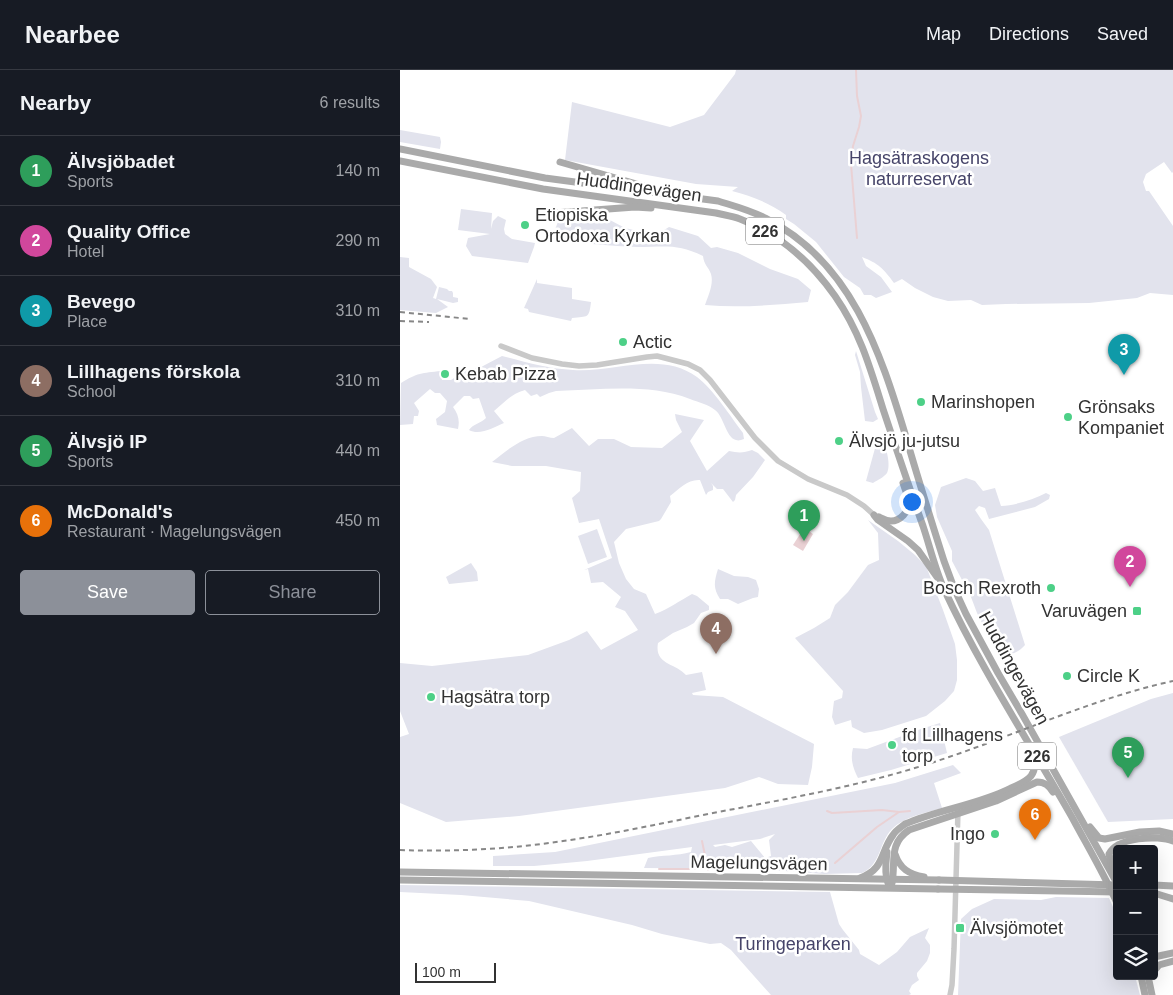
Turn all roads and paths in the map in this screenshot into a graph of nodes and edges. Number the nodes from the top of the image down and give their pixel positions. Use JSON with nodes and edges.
{"nodes":[{"id":1,"x":400,"y":149,"type":"edge"},
{"id":2,"x":400,"y":161,"type":"edge"},
{"id":3,"x":560,"y":162,"type":"dead end"},
{"id":4,"x":676,"y":195,"type":"junction"},
{"id":5,"x":684,"y":208,"type":"junction"},
{"id":6,"x":554,"y":213,"type":"dead end"},
{"id":7,"x":502,"y":346,"type":"dead end"},
{"id":8,"x":901,"y":462,"type":"junction"},
{"id":9,"x":874,"y":515,"type":"junction"},
{"id":10,"x":943,"y":586,"type":"junction"},
{"id":11,"x":996,"y":686,"type":"junction"},
{"id":12,"x":958,"y":811,"type":"junction"},
{"id":13,"x":1077,"y":811,"type":"junction"},
{"id":14,"x":1077,"y":827,"type":"junction"},
{"id":15,"x":1173,"y":834,"type":"edge"},
{"id":16,"x":890,"y":839,"type":"junction"},
{"id":17,"x":1173,"y":841,"type":"edge"},
{"id":18,"x":1117,"y":845,"type":"edge"},
{"id":19,"x":1113,"y":847,"type":"edge"},
{"id":20,"x":894,"y":852,"type":"junction"},
{"id":21,"x":400,"y":872,"type":"edge"},
{"id":22,"x":1113,"y":872,"type":"edge"},
{"id":23,"x":1113,"y":877,"type":"edge"},
{"id":24,"x":858,"y":879,"type":"junction"},
{"id":25,"x":890,"y":879,"type":"junction"},
{"id":26,"x":400,"y":880,"type":"edge"},
{"id":27,"x":938,"y":880,"type":"junction"},
{"id":28,"x":1113,"y":882,"type":"edge"},
{"id":29,"x":1173,"y":882,"type":"edge"},
{"id":30,"x":1158,"y":886,"type":"edge"},
{"id":31,"x":1163,"y":886,"type":"junction"},
{"id":32,"x":1173,"y":886,"type":"edge"},
{"id":33,"x":890,"y":888,"type":"junction"},
{"id":34,"x":1113,"y":892,"type":"edge"},
{"id":35,"x":1158,"y":893,"type":"edge"},
{"id":36,"x":1158,"y":894,"type":"edge"},
{"id":37,"x":1173,"y":894,"type":"edge"},
{"id":38,"x":1113,"y":895,"type":"edge"},
{"id":39,"x":1173,"y":898,"type":"edge"},
{"id":40,"x":1173,"y":953,"type":"edge"},
{"id":41,"x":1158,"y":957,"type":"edge"},
{"id":42,"x":1173,"y":961,"type":"edge"},
{"id":43,"x":1158,"y":966,"type":"edge"},
{"id":44,"x":1142,"y":980,"type":"edge"},
{"id":45,"x":1149,"y":980,"type":"edge"},
{"id":46,"x":1154,"y":980,"type":"edge"},
{"id":47,"x":950,"y":995,"type":"edge"},
{"id":48,"x":1145,"y":995,"type":"edge"},
{"id":49,"x":1152,"y":995,"type":"edge"},
{"id":50,"x":1156,"y":995,"type":"edge"}],
"edges":[{"from":1,"to":4,"type":"main road","name":"Huddingevägen","number":"226"},
{"from":2,"to":5,"type":"main road","name":"Huddingevägen","number":"226"},
{"from":3,"to":4,"type":"main road"},
{"from":4,"to":13,"type":"main road","name":"Huddingevägen","number":"226"},
{"from":5,"to":6,"type":"main road"},
{"from":5,"to":8,"type":"main road","name":"Huddingevägen","number":"226"},
{"from":7,"to":9,"type":"street"},
{"from":8,"to":9,"type":"main road"},
{"from":8,"to":10,"type":"main road","name":"Huddingevägen","number":"226"},
{"from":9,"to":10,"type":"main road"},
{"from":10,"to":11,"type":"main road","name":"Huddingevägen","number":"226"},
{"from":11,"to":12,"type":"main road"},
{"from":11,"to":14,"type":"main road","name":"Huddingevägen","number":"226"},
{"from":12,"to":14,"type":"main road"},
{"from":12,"to":16,"type":"main road"},
{"from":12,"to":20,"type":"main road"},
{"from":12,"to":47,"type":"street"},
{"from":13,"to":15,"type":"main road"},
{"from":13,"to":23,"type":"main road","name":"Huddingevägen","number":"226"},
{"from":14,"to":38,"type":"main road","name":"Huddingevägen","number":"226"},
{"from":16,"to":24,"type":"main road"},
{"from":16,"to":25,"type":"main road"},
{"from":17,"to":18,"type":"main road"},
{"from":19,"to":22,"type":"main road"},
{"from":20,"to":25,"type":"main road"},
{"from":20,"to":27,"type":"main road"},
{"from":21,"to":24,"type":"main road","name":"Magelungsvägen"},
{"from":24,"to":25,"type":"main road","name":"Magelungsvägen"},
{"from":25,"to":27,"type":"main road","name":"Magelungsvägen"},
{"from":25,"to":33,"type":"main road"},
{"from":26,"to":33,"type":"main road","name":"Magelungsvägen"},
{"from":27,"to":28,"type":"main road","name":"Magelungsvägen","bridge":true},
{"from":29,"to":31,"type":"main road"},
{"from":30,"to":31,"type":"main road"},
{"from":31,"to":32,"type":"main road"},
{"from":33,"to":34,"type":"main road","name":"Magelungsvägen","bridge":true},
{"from":35,"to":37,"type":"main road"},
{"from":36,"to":39,"type":"main road"},
{"from":40,"to":41,"type":"main road"},
{"from":42,"to":43,"type":"main road"},
{"from":44,"to":48,"type":"main road"},
{"from":45,"to":49,"type":"main road"},
{"from":46,"to":50,"type":"main road"}]}
